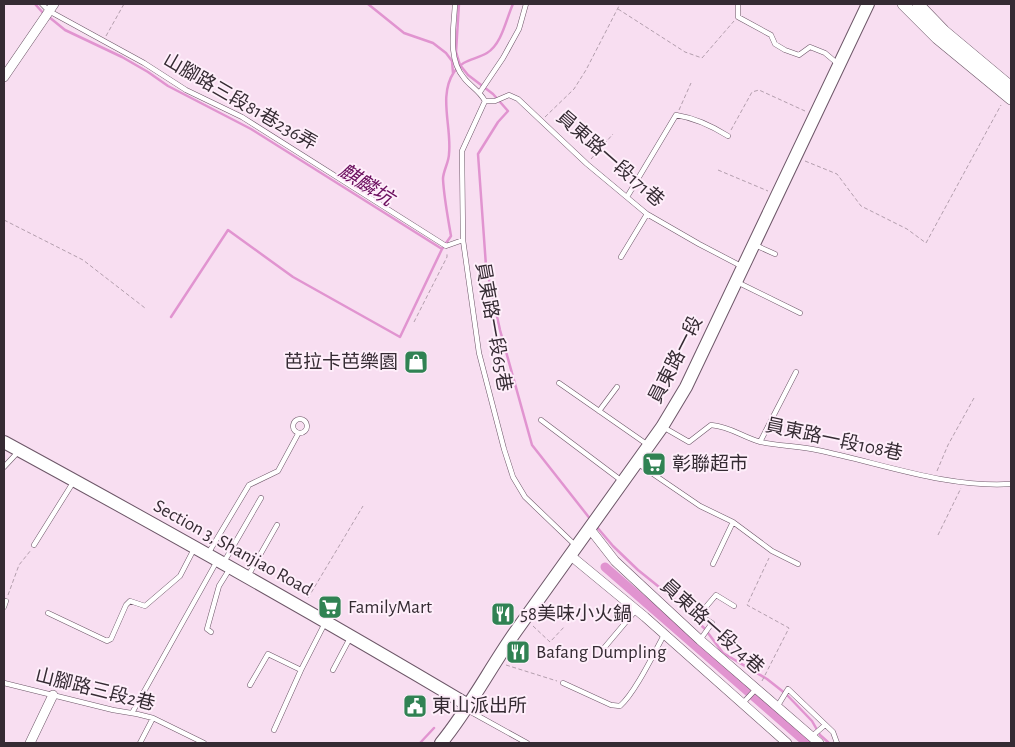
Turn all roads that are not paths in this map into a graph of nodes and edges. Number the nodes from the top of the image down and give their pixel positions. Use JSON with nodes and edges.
{"nodes":[{"id":1,"x":455,"y":4,"type":"edge"},
{"id":2,"x":526,"y":4,"type":"edge"},
{"id":3,"x":738,"y":4,"type":"edge"},
{"id":4,"x":868,"y":4,"type":"edge"},
{"id":5,"x":903,"y":4,"type":"edge"},
{"id":6,"x":918,"y":4,"type":"edge"},
{"id":7,"x":48,"y":6,"type":"edge"},
{"id":8,"x":839,"y":65,"type":"junction"},
{"id":9,"x":4,"y":77,"type":"edge"},
{"id":10,"x":480,"y":92,"type":"junction"},
{"id":11,"x":1009,"y":94,"type":"edge"},
{"id":12,"x":485,"y":101,"type":"junction"},
{"id":13,"x":728,"y":136,"type":"road end"},
{"id":14,"x":627,"y":197,"type":"junction"},
{"id":15,"x":647,"y":214,"type":"junction"},
{"id":16,"x":463,"y":240,"type":"junction"},
{"id":17,"x":754,"y":244,"type":"junction"},
{"id":18,"x":775,"y":254,"type":"dead end"},
{"id":19,"x":622,"y":257,"type":"dead end"},
{"id":20,"x":743,"y":267,"type":"junction"},
{"id":21,"x":736,"y":282,"type":"junction"},
{"id":22,"x":800,"y":313,"type":"dead end"},
{"id":23,"x":796,"y":372,"type":"dead end"},
{"id":24,"x":559,"y":383,"type":"dead end"},
{"id":25,"x":617,"y":387,"type":"dead end"},
{"id":26,"x":599,"y":411,"type":"junction"},
{"id":27,"x":541,"y":420,"type":"dead end"},
{"id":28,"x":662,"y":427,"type":"junction"},
{"id":29,"x":298,"y":434,"type":"dead end"},
{"id":30,"x":4,"y":442,"type":"edge"},
{"id":31,"x":760,"y":442,"type":"junction"},
{"id":32,"x":649,"y":445,"type":"junction"},
{"id":33,"x":19,"y":451,"type":"junction"},
{"id":34,"x":636,"y":463,"type":"junction"},
{"id":35,"x":4,"y":467,"type":"edge"},
{"id":36,"x":74,"y":481,"type":"junction"},
{"id":37,"x":622,"y":482,"type":"junction"},
{"id":38,"x":1011,"y":484,"type":"edge"},
{"id":39,"x":261,"y":498,"type":"dead end"},
{"id":40,"x":733,"y":522,"type":"junction"},
{"id":41,"x":277,"y":525,"type":"dead end"},
{"id":42,"x":590,"y":529,"type":"junction"},
{"id":43,"x":34,"y":545,"type":"road end"},
{"id":44,"x":195,"y":547,"type":"junction"},
{"id":45,"x":574,"y":551,"type":"junction"},
{"id":46,"x":220,"y":561,"type":"junction"},
{"id":47,"x":713,"y":564,"type":"dead end"},
{"id":48,"x":798,"y":564,"type":"dead end"},
{"id":49,"x":248,"y":576,"type":"junction"},
{"id":50,"x":6,"y":601,"type":"road end"},
{"id":51,"x":734,"y":606,"type":"dead end"},
{"id":52,"x":4,"y":607,"type":"edge"},
{"id":53,"x":636,"y":610,"type":"junction"},
{"id":54,"x":48,"y":613,"type":"dead end"},
{"id":55,"x":326,"y":621,"type":"junction"},
{"id":56,"x":211,"y":632,"type":"dead end"},
{"id":57,"x":351,"y":635,"type":"junction"},
{"id":58,"x":664,"y":635,"type":"junction"},
{"id":59,"x":700,"y":640,"type":"junction"},
{"id":60,"x":604,"y":648,"type":"dead end"},
{"id":61,"x":301,"y":670,"type":"junction"},
{"id":62,"x":333,"y":670,"type":"dead end"},
{"id":63,"x":563,"y":682,"type":"road end"},
{"id":64,"x":4,"y":683,"type":"edge"},
{"id":65,"x":250,"y":685,"type":"dead end"},
{"id":66,"x":756,"y":689,"type":"junction"},
{"id":67,"x":53,"y":695,"type":"junction"},
{"id":68,"x":742,"y":704,"type":"junction"},
{"id":69,"x":468,"y":705,"type":"junction"},
{"id":70,"x":777,"y":707,"type":"junction"},
{"id":71,"x":132,"y":712,"type":"junction"},
{"id":72,"x":153,"y":718,"type":"junction"},
{"id":73,"x":824,"y":725,"type":"junction"},
{"id":74,"x":274,"y":730,"type":"dead end"},
{"id":75,"x":815,"y":740,"type":"edge"},
{"id":76,"x":30,"y":743,"type":"edge"},
{"id":77,"x":140,"y":743,"type":"edge"},
{"id":78,"x":204,"y":743,"type":"edge"},
{"id":79,"x":441,"y":743,"type":"edge"},
{"id":80,"x":527,"y":743,"type":"edge"},
{"id":81,"x":787,"y":743,"type":"edge"},
{"id":82,"x":837,"y":743,"type":"edge"}],
"edges":[{"from":1,"to":10,"type":"lane"},
{"from":2,"to":10,"type":"lane"},
{"from":3,"to":8,"type":"lane"},
{"from":4,"to":8,"type":"main road","name":"員東路一段"},
{"from":5,"to":11,"type":"street"},
{"from":6,"to":11,"type":"street"},
{"from":7,"to":9,"type":"street"},
{"from":7,"to":16,"type":"lane","name":"山腳路三段81巷236弄"},
{"from":8,"to":17,"type":"main road","name":"員東路一段"},
{"from":10,"to":12,"type":"lane"},
{"from":12,"to":14,"type":"lane","name":"員東路一段171巷"},
{"from":12,"to":16,"type":"lane","name":"員東路一段65巷"},
{"from":13,"to":14,"type":"lane"},
{"from":14,"to":15,"type":"lane","name":"員東路一段171巷"},
{"from":15,"to":19,"type":"lane"},
{"from":15,"to":20,"type":"lane","name":"員東路一段171巷"},
{"from":16,"to":45,"type":"lane","name":"員東路一段65巷"},
{"from":17,"to":18,"type":"lane"},
{"from":17,"to":20,"type":"main road","name":"員東路一段"},
{"from":20,"to":21,"type":"main road","name":"員東路一段"},
{"from":21,"to":22,"type":"lane"},
{"from":21,"to":28,"type":"main road","name":"員東路一段"},
{"from":23,"to":31,"type":"lane"},
{"from":24,"to":26,"type":"lane"},
{"from":25,"to":26,"type":"lane"},
{"from":26,"to":32,"type":"lane"},
{"from":27,"to":37,"type":"lane"},
{"from":28,"to":31,"type":"lane","name":"員東路一段108巷"},
{"from":28,"to":32,"type":"main road","name":"員東路一段"},
{"from":29,"to":46,"type":"lane"},
{"from":30,"to":33,"type":"main road","name":"Section 3, Shanjiao Road"},
{"from":31,"to":38,"type":"lane","name":"員東路一段108巷"},
{"from":32,"to":34,"type":"main road","name":"員東路一段"},
{"from":33,"to":35,"type":"lane"},
{"from":33,"to":36,"type":"main road","name":"Section 3, Shanjiao Road"},
{"from":34,"to":37,"type":"main road","name":"員東路一段"},
{"from":34,"to":40,"type":"lane"},
{"from":36,"to":43,"type":"lane"},
{"from":36,"to":44,"type":"main road","name":"Section 3, Shanjiao Road"},
{"from":37,"to":42,"type":"main road","name":"員東路一段"},
{"from":39,"to":46,"type":"lane"},
{"from":40,"to":47,"type":"lane"},
{"from":40,"to":48,"type":"lane"},
{"from":41,"to":49,"type":"lane"},
{"from":42,"to":45,"type":"main road","name":"員東路一段"},
{"from":42,"to":59,"type":"street","name":"員東路一段74巷"},
{"from":44,"to":46,"type":"main road","name":"Section 3, Shanjiao Road"},
{"from":44,"to":54,"type":"lane"},
{"from":45,"to":53,"type":"street"},
{"from":45,"to":69,"type":"main road","name":"員東路一段"},
{"from":46,"to":49,"type":"main road","name":"Section 3, Shanjiao Road"},
{"from":46,"to":56,"type":"lane"},
{"from":46,"to":71,"type":"lane"},
{"from":49,"to":55,"type":"main road","name":"Section 3, Shanjiao Road"},
{"from":50,"to":52,"type":"lane"},
{"from":51,"to":59,"type":"lane"},
{"from":53,"to":58,"type":"street"},
{"from":53,"to":60,"type":"lane"},
{"from":55,"to":57,"type":"main road","name":"Section 3, Shanjiao Road"},
{"from":55,"to":61,"type":"lane"},
{"from":57,"to":62,"type":"lane"},
{"from":57,"to":69,"type":"main road","name":"Section 3, Shanjiao Road"},
{"from":58,"to":63,"type":"lane"},
{"from":58,"to":68,"type":"street"},
{"from":59,"to":66,"type":"street","name":"員東路一段74巷"},
{"from":61,"to":65,"type":"lane"},
{"from":61,"to":74,"type":"lane"},
{"from":64,"to":67,"type":"lane","name":"山腳路三段2巷"},
{"from":66,"to":68,"type":"lane"},
{"from":66,"to":70,"type":"street","name":"員東路一段74巷"},
{"from":67,"to":71,"type":"lane","name":"山腳路三段2巷"},
{"from":67,"to":76,"type":"street"},
{"from":68,"to":81,"type":"street"},
{"from":69,"to":79,"type":"main road","name":"員東路一段"},
{"from":69,"to":80,"type":"lane"},
{"from":70,"to":73,"type":"lane"},
{"from":70,"to":75,"type":"street","name":"員東路一段74巷"},
{"from":71,"to":72,"type":"lane","name":"山腳路三段2巷"},
{"from":72,"to":77,"type":"lane"},
{"from":72,"to":78,"type":"lane","name":"山腳路三段2巷"},
{"from":73,"to":75,"type":"lane"},
{"from":73,"to":82,"type":"lane"}]}
